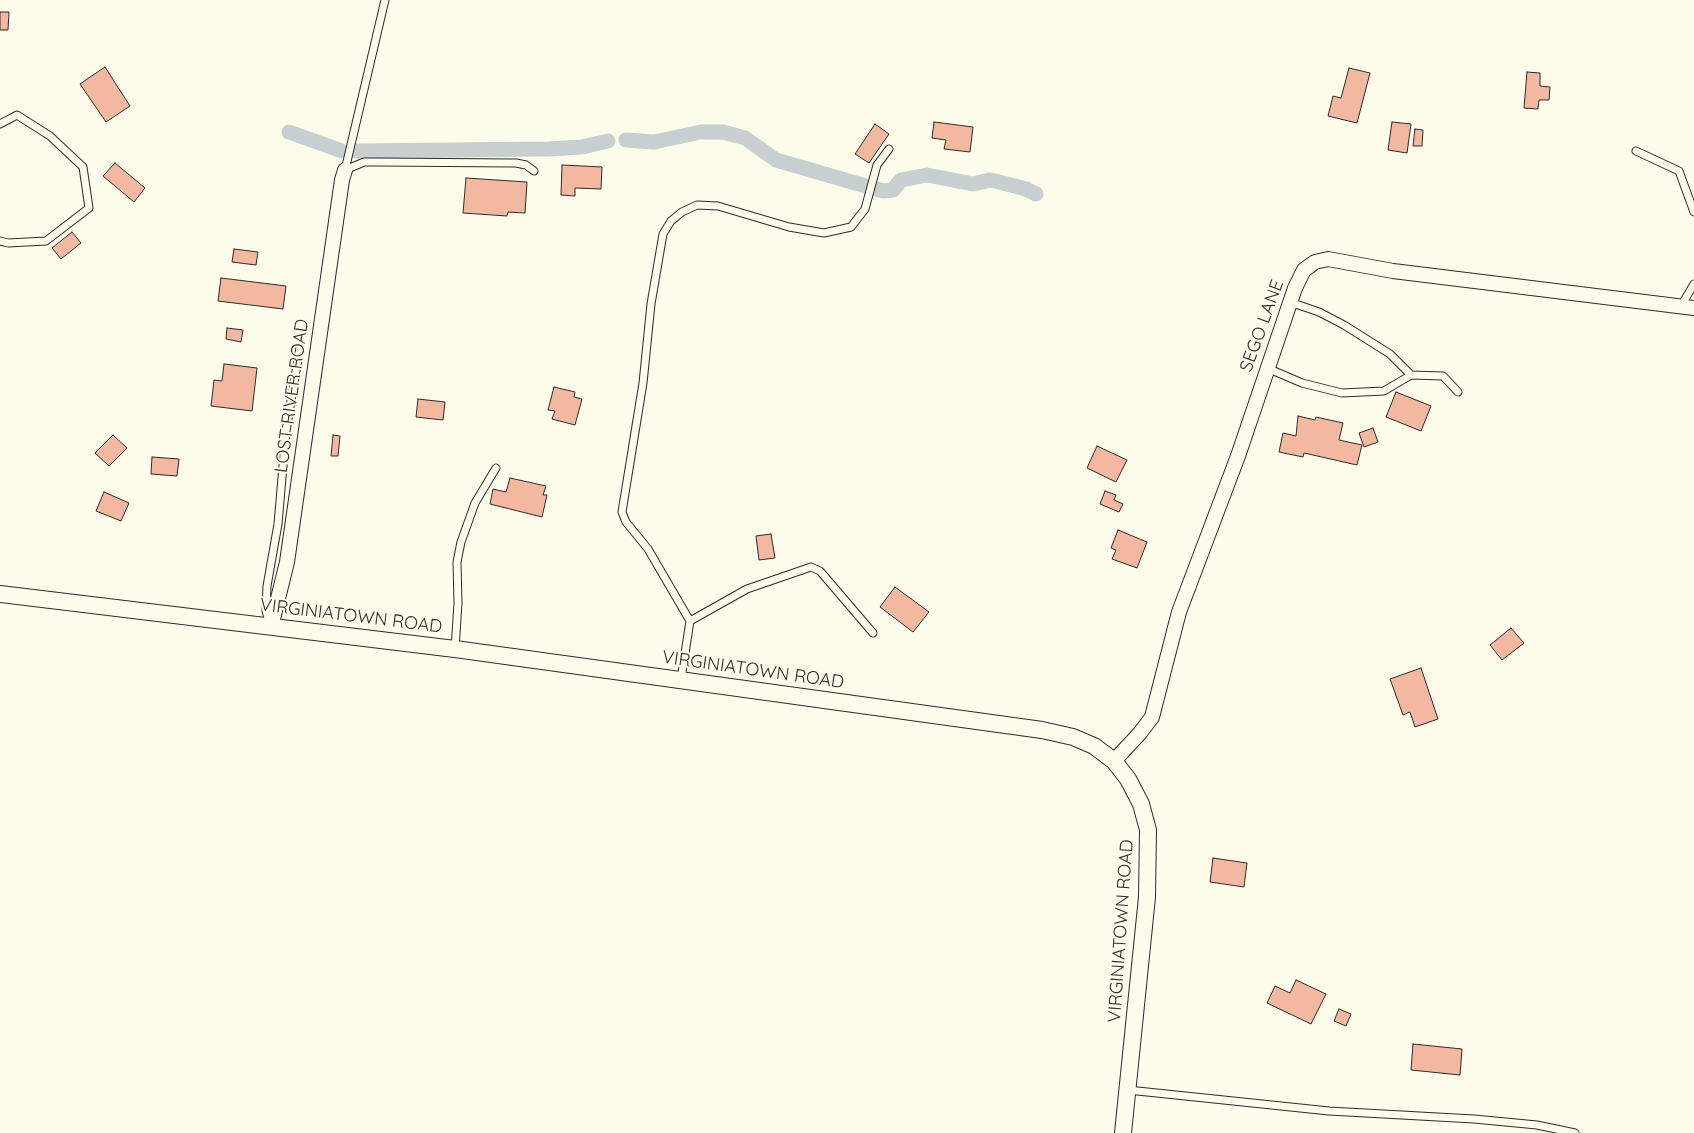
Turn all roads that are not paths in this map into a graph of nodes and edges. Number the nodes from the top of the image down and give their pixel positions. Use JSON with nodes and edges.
{"nodes":[{"id":1,"x":385,"y":0,"type":"edge"},
{"id":2,"x":0,"y":124,"type":"edge"},
{"id":3,"x":889,"y":149,"type":"dead end"},
{"id":4,"x":1636,"y":151,"type":"dead end"},
{"id":5,"x":345,"y":170,"type":"junction"},
{"id":6,"x":534,"y":171,"type":"dead end"},
{"id":7,"x":1694,"y":212,"type":"edge"},
{"id":8,"x":0,"y":241,"type":"edge"},
{"id":9,"x":1694,"y":284,"type":"edge"},
{"id":10,"x":1290,"y":302,"type":"junction"},
{"id":11,"x":1688,"y":307,"type":"edge"},
{"id":12,"x":300,"y":347,"type":"dead end"},
{"id":13,"x":1266,"y":368,"type":"junction"},
{"id":14,"x":1411,"y":375,"type":"junction"},
{"id":15,"x":1458,"y":392,"type":"dead end"},
{"id":16,"x":496,"y":468,"type":"dead end"},
{"id":17,"x":0,"y":594,"type":"edge"},
{"id":18,"x":690,"y":621,"type":"junction"},
{"id":19,"x":271,"y":627,"type":"junction"},
{"id":20,"x":873,"y":633,"type":"dead end"},
{"id":21,"x":455,"y":649,"type":"junction"},
{"id":22,"x":681,"y":680,"type":"junction"},
{"id":23,"x":1114,"y":761,"type":"junction"},
{"id":24,"x":1128,"y":1090,"type":"junction"},
{"id":25,"x":1123,"y":1133,"type":"edge"},
{"id":26,"x":1575,"y":1133,"type":"edge"}],
"edges":[{"from":1,"to":5,"type":"lane"},
{"from":2,"to":8,"type":"lane"},
{"from":3,"to":18,"type":"lane"},
{"from":4,"to":7,"type":"lane"},
{"from":5,"to":6,"type":"lane"},
{"from":5,"to":19,"type":"street","name":"LOST RIVER ROAD"},
{"from":9,"to":11,"type":"lane"},
{"from":10,"to":11,"type":"street","name":"SEGO LANE"},
{"from":10,"to":13,"type":"street","name":"SEGO LANE"},
{"from":10,"to":14,"type":"lane"},
{"from":12,"to":19,"type":"lane"},
{"from":13,"to":14,"type":"lane"},
{"from":13,"to":23,"type":"street","name":"SEGO LANE"},
{"from":14,"to":15,"type":"lane"},
{"from":16,"to":21,"type":"lane"},
{"from":17,"to":19,"type":"street","name":"VIRGINIATOWN ROAD"},
{"from":18,"to":20,"type":"lane"},
{"from":18,"to":22,"type":"lane"},
{"from":19,"to":21,"type":"street","name":"VIRGINIATOWN ROAD"},
{"from":21,"to":22,"type":"street","name":"VIRGINIATOWN ROAD"},
{"from":22,"to":23,"type":"street","name":"VIRGINIATOWN ROAD"},
{"from":23,"to":24,"type":"street","name":"VIRGINIATOWN ROAD"},
{"from":24,"to":25,"type":"street","name":"VIRGINIATOWN ROAD"},
{"from":24,"to":26,"type":"lane"}]}
